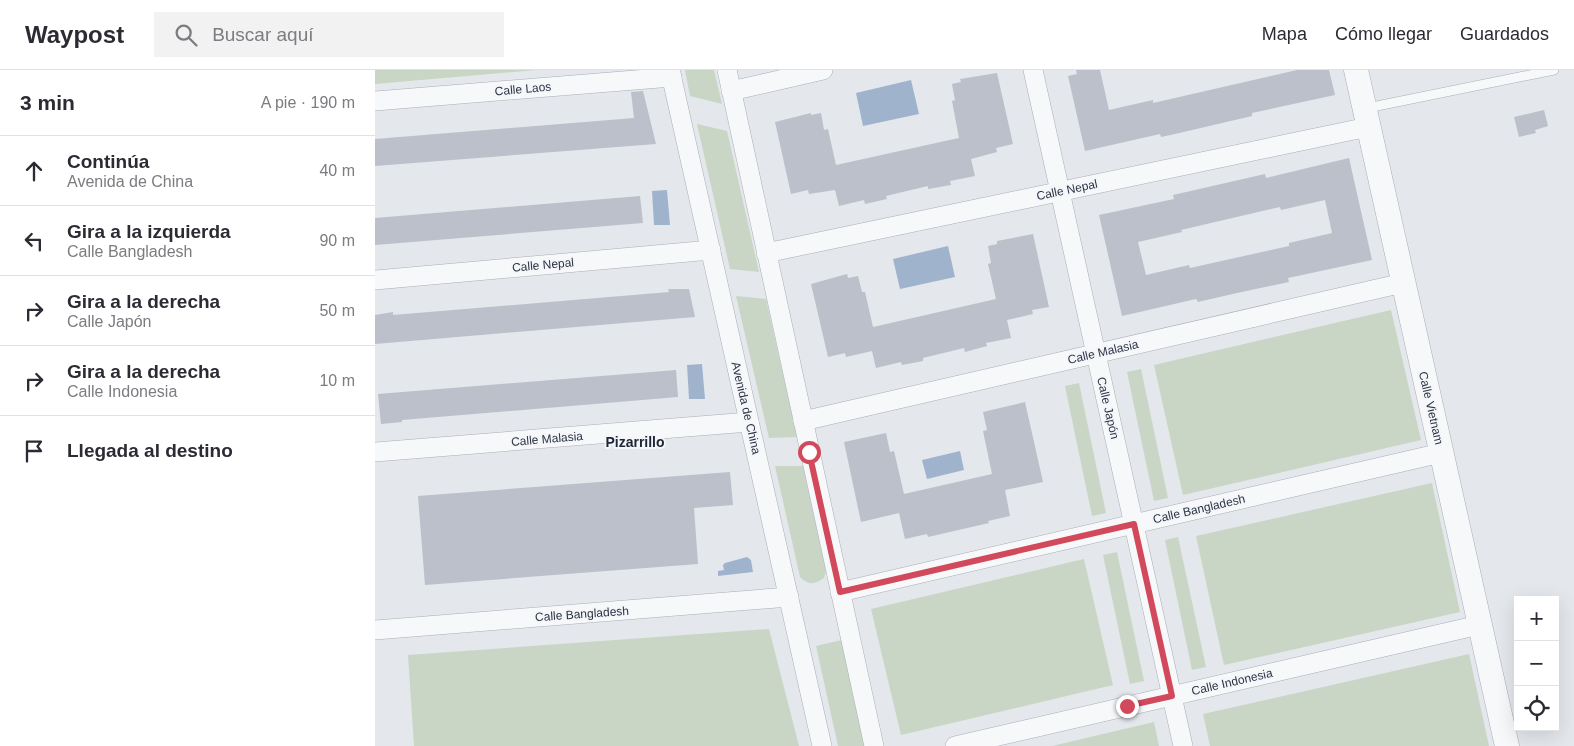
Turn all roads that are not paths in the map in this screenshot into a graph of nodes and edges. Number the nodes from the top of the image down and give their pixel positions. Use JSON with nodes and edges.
{"nodes":[{"id":1,"x":727,"y":70,"type":"edge"},
{"id":2,"x":823,"y":70,"type":"edge"},
{"id":3,"x":1033,"y":70,"type":"edge"},
{"id":4,"x":1355,"y":70,"type":"edge"},
{"id":5,"x":1554,"y":70,"type":"edge"},
{"id":6,"x":671,"y":74,"type":"edge"},
{"id":7,"x":731,"y":91,"type":"junction"},
{"id":8,"x":375,"y":101,"type":"edge"},
{"id":9,"x":1366,"y":118,"type":"junction"},
{"id":10,"x":1060,"y":192,"type":"junction"},
{"id":11,"x":711,"y":250,"type":"junction"},
{"id":12,"x":766,"y":254,"type":"junction"},
{"id":13,"x":375,"y":280,"type":"edge"},
{"id":14,"x":1403,"y":284,"type":"junction"},
{"id":15,"x":1096,"y":354,"type":"junction"},
{"id":16,"x":803,"y":421,"type":"junction"},
{"id":17,"x":749,"y":422,"type":"junction"},
{"id":18,"x":375,"y":452,"type":"edge"},
{"id":19,"x":1441,"y":453,"type":"junction"},
{"id":20,"x":1134,"y":524,"type":"junction"},
{"id":21,"x":840,"y":592,"type":"junction"},
{"id":22,"x":789,"y":597,"type":"junction"},
{"id":23,"x":1479,"y":625,"type":"junction"},
{"id":24,"x":375,"y":630,"type":"edge"},
{"id":25,"x":1172,"y":696,"type":"junction"},
{"id":26,"x":822,"y":746,"type":"edge"},
{"id":27,"x":874,"y":746,"type":"edge"},
{"id":28,"x":955,"y":746,"type":"edge"},
{"id":29,"x":1183,"y":746,"type":"edge"},
{"id":30,"x":1507,"y":746,"type":"edge"}],
"edges":[{"from":1,"to":7,"type":"street"},
{"from":2,"to":7,"type":"street"},
{"from":3,"to":10,"type":"street","name":"Calle Japón"},
{"from":4,"to":9,"type":"street","name":"Calle Vietnam"},
{"from":5,"to":9,"type":"lane"},
{"from":6,"to":8,"type":"street","name":"Calle Laos"},
{"from":6,"to":11,"type":"street","name":"Avenida de China"},
{"from":7,"to":12,"type":"street"},
{"from":9,"to":10,"type":"street","name":"Calle Nepal"},
{"from":9,"to":14,"type":"street","name":"Calle Vietnam"},
{"from":10,"to":12,"type":"street","name":"Calle Nepal"},
{"from":10,"to":15,"type":"street","name":"Calle Japón"},
{"from":11,"to":13,"type":"street","name":"Calle Nepal"},
{"from":11,"to":17,"type":"street","name":"Avenida de China"},
{"from":12,"to":16,"type":"street"},
{"from":14,"to":15,"type":"street","name":"Calle Malasia"},
{"from":14,"to":19,"type":"street","name":"Calle Vietnam"},
{"from":15,"to":16,"type":"street","name":"Calle Malasia"},
{"from":15,"to":20,"type":"street","name":"Calle Japón"},
{"from":16,"to":21,"type":"street"},
{"from":17,"to":18,"type":"street","name":"Calle Malasia"},
{"from":17,"to":22,"type":"street","name":"Avenida de China"},
{"from":19,"to":20,"type":"street","name":"Calle Bangladesh"},
{"from":19,"to":23,"type":"street","name":"Calle Vietnam"},
{"from":20,"to":21,"type":"street","name":"Calle Bangladesh"},
{"from":20,"to":25,"type":"street","name":"Calle Japón"},
{"from":21,"to":27,"type":"street"},
{"from":22,"to":24,"type":"street","name":"Calle Bangladesh"},
{"from":22,"to":26,"type":"street","name":"Avenida de China"},
{"from":23,"to":25,"type":"street","name":"Calle Indonesia"},
{"from":23,"to":30,"type":"street","name":"Calle Vietnam"},
{"from":25,"to":28,"type":"street","name":"Calle Indonesia"},
{"from":25,"to":29,"type":"street","name":"Calle Japón"}]}
